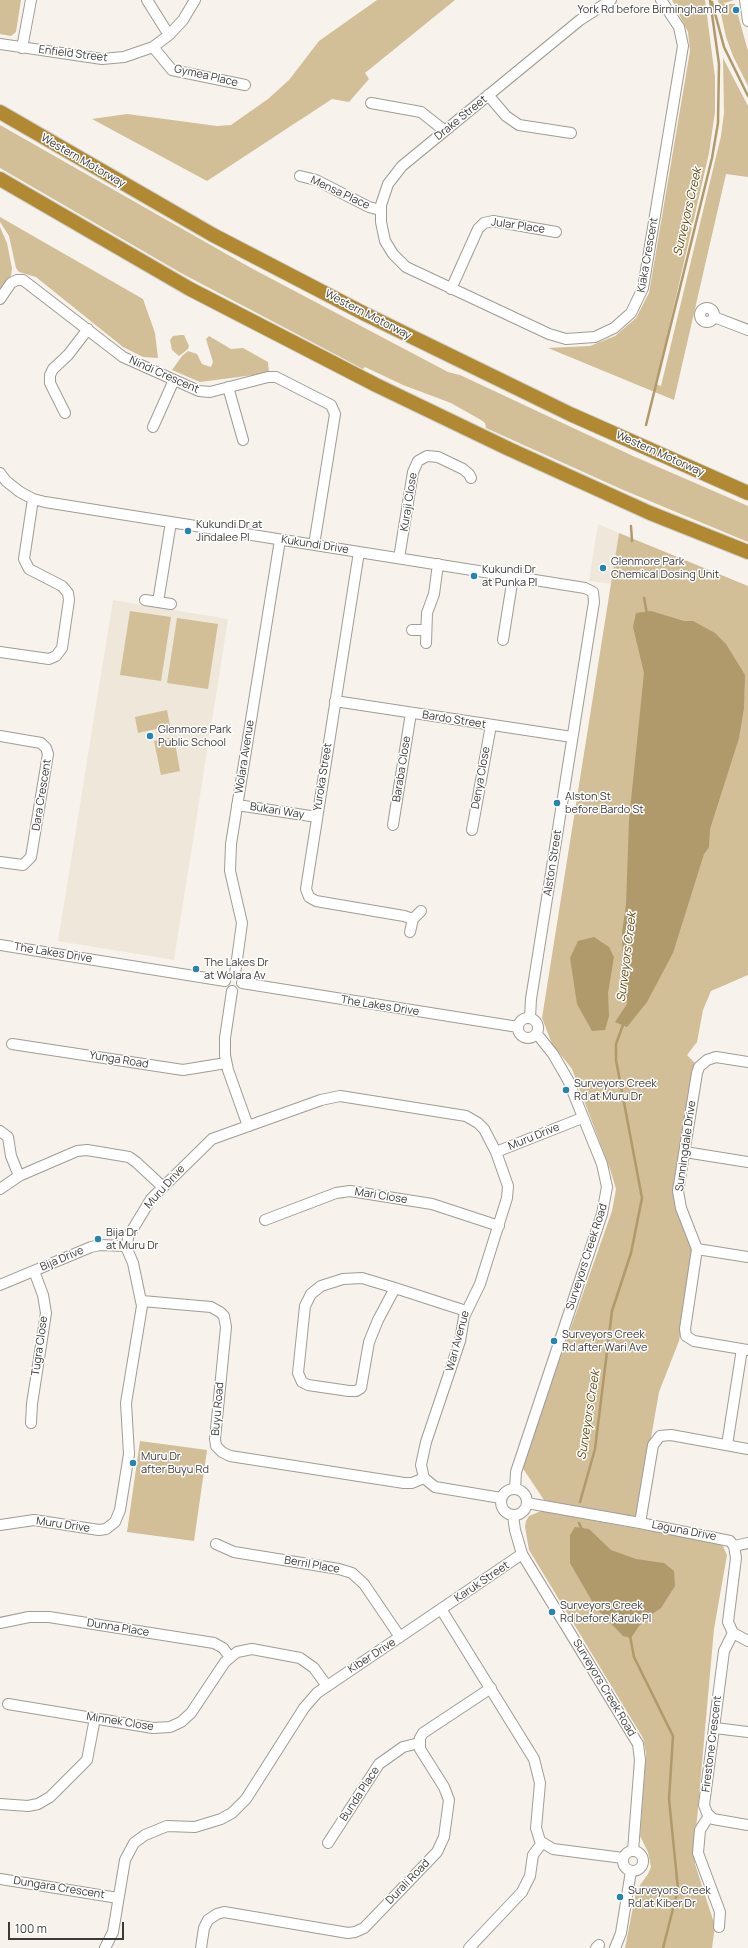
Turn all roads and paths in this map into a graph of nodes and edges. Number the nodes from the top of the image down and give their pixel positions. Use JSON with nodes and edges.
{"nodes":[{"id":1,"x":31,"y":0,"type":"edge"},
{"id":2,"x":147,"y":0,"type":"edge"},
{"id":3,"x":195,"y":0,"type":"edge"},
{"id":4,"x":611,"y":0,"type":"edge"},
{"id":5,"x":661,"y":0,"type":"edge"},
{"id":6,"x":745,"y":0,"type":"edge"},
{"id":7,"x":748,"y":21,"type":"edge"},
{"id":8,"x":169,"y":35,"type":"junction"},
{"id":9,"x":0,"y":44,"type":"edge"},
{"id":10,"x":153,"y":47,"type":"junction"},
{"id":11,"x":22,"y":48,"type":"junction"},
{"id":12,"x":245,"y":85,"type":"dead end"},
{"id":13,"x":488,"y":95,"type":"junction"},
{"id":14,"x":371,"y":103,"type":"dead end"},
{"id":15,"x":0,"y":112,"type":"edge"},
{"id":16,"x":445,"y":130,"type":"junction"},
{"id":17,"x":571,"y":133,"type":"dead end"},
{"id":18,"x":300,"y":176,"type":"dead end"},
{"id":19,"x":0,"y":180,"type":"edge"},
{"id":20,"x":380,"y":210,"type":"junction"},
{"id":21,"x":556,"y":232,"type":"dead end"},
{"id":22,"x":406,"y":267,"type":"joint"},
{"id":23,"x":451,"y":289,"type":"junction"},
{"id":24,"x":0,"y":299,"type":"edge"},
{"id":25,"x":714,"y":317,"type":"dead end"},
{"id":26,"x":88,"y":329,"type":"junction"},
{"id":27,"x":748,"y":330,"type":"edge"},
{"id":28,"x":174,"y":380,"type":"junction"},
{"id":29,"x":228,"y":387,"type":"junction"},
{"id":30,"x":65,"y":413,"type":"dead end"},
{"id":31,"x":153,"y":427,"type":"dead end"},
{"id":32,"x":243,"y":440,"type":"dead end"},
{"id":33,"x":0,"y":473,"type":"edge"},
{"id":34,"x":471,"y":478,"type":"dead end"},
{"id":35,"x":748,"y":493,"type":"edge"},
{"id":36,"x":33,"y":499,"type":"junction"},
{"id":37,"x":171,"y":522,"type":"junction"},
{"id":38,"x":280,"y":540,"type":"junction"},
{"id":39,"x":314,"y":545,"type":"junction"},
{"id":40,"x":359,"y":552,"type":"junction"},
{"id":41,"x":748,"y":552,"type":"edge"},
{"id":42,"x":400,"y":558,"type":"junction"},
{"id":43,"x":438,"y":564,"type":"junction"},
{"id":44,"x":513,"y":577,"type":"junction"},
{"id":45,"x":591,"y":591,"type":"joint"},
{"id":46,"x":145,"y":600,"type":"dead end"},
{"id":47,"x":158,"y":602,"type":"junction"},
{"id":48,"x":171,"y":604,"type":"dead end"},
{"id":49,"x":412,"y":630,"type":"dead end"},
{"id":50,"x":426,"y":630,"type":"junction"},
{"id":51,"x":503,"y":640,"type":"dead end"},
{"id":52,"x":426,"y":643,"type":"dead end"},
{"id":53,"x":0,"y":652,"type":"edge"},
{"id":54,"x":335,"y":701,"type":"junction"},
{"id":55,"x":411,"y":713,"type":"junction"},
{"id":56,"x":491,"y":725,"type":"junction"},
{"id":57,"x":0,"y":736,"type":"edge"},
{"id":58,"x":572,"y":738,"type":"junction"},
{"id":59,"x":237,"y":805,"type":"junction"},
{"id":60,"x":317,"y":817,"type":"junction"},
{"id":61,"x":393,"y":825,"type":"dead end"},
{"id":62,"x":472,"y":830,"type":"dead end"},
{"id":63,"x":0,"y":862,"type":"edge"},
{"id":64,"x":421,"y":912,"type":"dead end"},
{"id":65,"x":413,"y":919,"type":"junction"},
{"id":66,"x":410,"y":932,"type":"dead end"},
{"id":67,"x":0,"y":945,"type":"edge"},
{"id":68,"x":235,"y":974,"type":"junction"},
{"id":69,"x":225,"y":981,"type":"junction"},
{"id":70,"x":242,"y":983,"type":"junction"},
{"id":71,"x":232,"y":991,"type":"junction"},
{"id":72,"x":530,"y":1018,"type":"junction"},
{"id":73,"x":518,"y":1027,"type":"junction"},
{"id":74,"x":536,"y":1034,"type":"junction"},
{"id":75,"x":12,"y":1044,"type":"dead end"},
{"id":76,"x":748,"y":1062,"type":"edge"},
{"id":77,"x":226,"y":1063,"type":"junction"},
{"id":78,"x":582,"y":1118,"type":"junction"},
{"id":79,"x":248,"y":1126,"type":"junction"},
{"id":80,"x":0,"y":1131,"type":"edge"},
{"id":81,"x":496,"y":1152,"type":"junction"},
{"id":82,"x":685,"y":1152,"type":"junction"},
{"id":83,"x":748,"y":1162,"type":"edge"},
{"id":84,"x":19,"y":1176,"type":"junction"},
{"id":85,"x":163,"y":1188,"type":"junction"},
{"id":86,"x":0,"y":1189,"type":"edge"},
{"id":87,"x":265,"y":1220,"type":"dead end"},
{"id":88,"x":499,"y":1226,"type":"junction"},
{"id":89,"x":126,"y":1246,"type":"junction"},
{"id":90,"x":697,"y":1249,"type":"junction"},
{"id":91,"x":748,"y":1257,"type":"edge"},
{"id":92,"x":34,"y":1271,"type":"junction"},
{"id":93,"x":0,"y":1285,"type":"edge"},
{"id":94,"x":394,"y":1288,"type":"junction"},
{"id":95,"x":142,"y":1300,"type":"junction"},
{"id":96,"x":466,"y":1311,"type":"junction"},
{"id":97,"x":745,"y":1349,"type":"edge"},
{"id":98,"x":31,"y":1423,"type":"dead end"},
{"id":99,"x":727,"y":1445,"type":"junction"},
{"id":100,"x":748,"y":1449,"type":"edge"},
{"id":101,"x":424,"y":1478,"type":"junction"},
{"id":102,"x":515,"y":1489,"type":"junction"},
{"id":103,"x":501,"y":1498,"type":"junction"},
{"id":104,"x":527,"y":1503,"type":"junction"},
{"id":105,"x":513,"y":1515,"type":"junction"},
{"id":106,"x":640,"y":1523,"type":"junction"},
{"id":107,"x":0,"y":1525,"type":"edge"},
{"id":108,"x":748,"y":1543,"type":"edge"},
{"id":109,"x":216,"y":1544,"type":"dead end"},
{"id":110,"x":734,"y":1546,"type":"junction"},
{"id":111,"x":522,"y":1554,"type":"junction"},
{"id":112,"x":441,"y":1609,"type":"junction"},
{"id":113,"x":0,"y":1622,"type":"edge"},
{"id":114,"x":733,"y":1633,"type":"junction"},
{"id":115,"x":400,"y":1638,"type":"junction"},
{"id":116,"x":748,"y":1641,"type":"edge"},
{"id":117,"x":230,"y":1657,"type":"junction"},
{"id":118,"x":327,"y":1686,"type":"junction"},
{"id":119,"x":491,"y":1688,"type":"junction"},
{"id":120,"x":8,"y":1704,"type":"dead end"},
{"id":121,"x":95,"y":1718,"type":"junction"},
{"id":122,"x":715,"y":1728,"type":"junction"},
{"id":123,"x":748,"y":1732,"type":"edge"},
{"id":124,"x":419,"y":1744,"type":"junction"},
{"id":125,"x":0,"y":1804,"type":"edge"},
{"id":126,"x":708,"y":1816,"type":"junction"},
{"id":127,"x":748,"y":1825,"type":"edge"},
{"id":128,"x":328,"y":1843,"type":"dead end"},
{"id":129,"x":542,"y":1843,"type":"junction"},
{"id":130,"x":633,"y":1851,"type":"junction"},
{"id":131,"x":623,"y":1858,"type":"junction"},
{"id":132,"x":631,"y":1871,"type":"junction"},
{"id":133,"x":0,"y":1878,"type":"edge"},
{"id":134,"x":118,"y":1898,"type":"junction"},
{"id":135,"x":719,"y":1927,"type":"dead end"},
{"id":136,"x":105,"y":1948,"type":"edge"},
{"id":137,"x":201,"y":1948,"type":"edge"},
{"id":138,"x":470,"y":1948,"type":"edge"},
{"id":139,"x":615,"y":1948,"type":"edge"}],
"edges":[{"from":1,"to":11,"type":"street"},
{"from":2,"to":8,"type":"street"},
{"from":3,"to":8,"type":"street","name":"Enfield Street"},
{"from":4,"to":13,"type":"street","name":"Drake Street"},
{"from":5,"to":23,"type":"street","name":"Kiaka Crescent"},
{"from":6,"to":7,"type":"street"},
{"from":8,"to":10,"type":"street","name":"Enfield Street"},
{"from":9,"to":11,"type":"street","name":"Enfield Street"},
{"from":10,"to":11,"type":"street","name":"Enfield Street"},
{"from":10,"to":12,"type":"street","name":"Gymea Place"},
{"from":13,"to":16,"type":"street","name":"Drake Street"},
{"from":13,"to":17,"type":"street"},
{"from":14,"to":16,"type":"street"},
{"from":15,"to":35,"type":"highway","name":"Western Motorway"},
{"from":16,"to":20,"type":"street","name":"Drake Street"},
{"from":18,"to":20,"type":"street","name":"Mensa Place"},
{"from":19,"to":41,"type":"highway"},
{"from":20,"to":22,"type":"street","name":"Drake Street"},
{"from":21,"to":23,"type":"street","name":"Jular Place"},
{"from":22,"to":23,"type":"street","name":"Kiaka Crescent"},
{"from":24,"to":26,"type":"street","name":"Nindi Crescent"},
{"from":25,"to":27,"type":"street"},
{"from":26,"to":28,"type":"street","name":"Nindi Crescent"},
{"from":26,"to":30,"type":"street"},
{"from":28,"to":29,"type":"street","name":"Nindi Crescent"},
{"from":28,"to":31,"type":"street"},
{"from":29,"to":32,"type":"street"},
{"from":29,"to":39,"type":"street","name":"Nindi Crescent"},
{"from":33,"to":36,"type":"street","name":"Kukundi Drive"},
{"from":34,"to":42,"type":"street","name":"Kuraji Close"},
{"from":36,"to":37,"type":"street","name":"Kukundi Drive"},
{"from":36,"to":53,"type":"street"},
{"from":37,"to":38,"type":"street","name":"Kukundi Drive"},
{"from":37,"to":47,"type":"street"},
{"from":38,"to":39,"type":"street","name":"Kukundi Drive"},
{"from":38,"to":59,"type":"street","name":"Wolara Avenue"},
{"from":39,"to":40,"type":"street","name":"Kukundi Drive"},
{"from":40,"to":42,"type":"street","name":"Kukundi Drive"},
{"from":40,"to":54,"type":"street","name":"Yuroka Street"},
{"from":42,"to":43,"type":"street","name":"Kukundi Drive"},
{"from":43,"to":44,"type":"street","name":"Kukundi Drive"},
{"from":43,"to":50,"type":"street"},
{"from":44,"to":45,"type":"street","name":"Kukundi Drive"},
{"from":44,"to":51,"type":"street"},
{"from":45,"to":58,"type":"street","name":"Alston Street"},
{"from":46,"to":47,"type":"street"},
{"from":47,"to":48,"type":"street"},
{"from":49,"to":50,"type":"street"},
{"from":50,"to":52,"type":"street"},
{"from":54,"to":55,"type":"street","name":"Bardo Street"},
{"from":54,"to":60,"type":"street","name":"Yuroka Street"},
{"from":55,"to":56,"type":"street","name":"Bardo Street"},
{"from":55,"to":61,"type":"street","name":"Baraba Close"},
{"from":56,"to":58,"type":"street","name":"Bardo Street"},
{"from":56,"to":62,"type":"street","name":"Denya Close"},
{"from":57,"to":63,"type":"street","name":"Dara Crescent"},
{"from":58,"to":72,"type":"street","name":"Alston Street"},
{"from":59,"to":60,"type":"street","name":"Bukari Way"},
{"from":59,"to":68,"type":"street","name":"Wolara Avenue"},
{"from":60,"to":65,"type":"street","name":"Yuroka Street"},
{"from":64,"to":65,"type":"street"},
{"from":65,"to":66,"type":"street"},
{"from":67,"to":69,"type":"street","name":"The Lakes Drive"},
{"from":68,"to":69,"type":"street"},
{"from":68,"to":70,"type":"street"},
{"from":69,"to":71,"type":"street"},
{"from":70,"to":71,"type":"street"},
{"from":70,"to":73,"type":"street","name":"The Lakes Drive"},
{"from":71,"to":77,"type":"street"},
{"from":72,"to":73,"type":"street"},
{"from":72,"to":74,"type":"street"},
{"from":73,"to":74,"type":"street"},
{"from":74,"to":78,"type":"street","name":"Surveyors Creek Road"},
{"from":75,"to":77,"type":"street","name":"Yunga Road"},
{"from":76,"to":82,"type":"street","name":"Sunningdale Drive"},
{"from":77,"to":79,"type":"street"},
{"from":78,"to":81,"type":"street","name":"Muru Drive"},
{"from":78,"to":102,"type":"street","name":"Surveyors Creek Road"},
{"from":79,"to":81,"type":"street","name":"Muru Drive"},
{"from":79,"to":85,"type":"street","name":"Muru Drive"},
{"from":80,"to":84,"type":"street"},
{"from":81,"to":88,"type":"street","name":"Wari Avenue"},
{"from":82,"to":83,"type":"street"},
{"from":82,"to":90,"type":"street","name":"Sunningdale Drive"},
{"from":84,"to":85,"type":"street"},
{"from":84,"to":86,"type":"street"},
{"from":85,"to":89,"type":"street","name":"Muru Drive"},
{"from":87,"to":88,"type":"street","name":"Mari Close"},
{"from":88,"to":96,"type":"street","name":"Wari Avenue"},
{"from":89,"to":92,"type":"street","name":"Bija Drive"},
{"from":89,"to":95,"type":"street","name":"Muru Drive"},
{"from":90,"to":91,"type":"street"},
{"from":90,"to":97,"type":"street","name":"Sunningdale Drive"},
{"from":92,"to":93,"type":"street","name":"Bija Drive"},
{"from":92,"to":98,"type":"street","name":"Tugra Close"},
{"from":94,"to":94,"type":"street"},
{"from":94,"to":96,"type":"street"},
{"from":95,"to":101,"type":"street","name":"Buyu Road"},
{"from":95,"to":107,"type":"street","name":"Muru Drive"},
{"from":96,"to":101,"type":"street","name":"Wari Avenue"},
{"from":97,"to":99,"type":"street"},
{"from":99,"to":100,"type":"street"},
{"from":99,"to":106,"type":"street"},
{"from":101,"to":103,"type":"street"},
{"from":102,"to":103,"type":"street"},
{"from":102,"to":104,"type":"street"},
{"from":103,"to":105,"type":"street"},
{"from":104,"to":105,"type":"street"},
{"from":104,"to":106,"type":"street","name":"Laguna Drive"},
{"from":105,"to":111,"type":"street","name":"Surveyors Creek Road"},
{"from":106,"to":110,"type":"street","name":"Laguna Drive"},
{"from":108,"to":110,"type":"street"},
{"from":109,"to":115,"type":"street","name":"Berril Place"},
{"from":110,"to":114,"type":"street"},
{"from":111,"to":112,"type":"street","name":"Karuk Street"},
{"from":111,"to":130,"type":"street","name":"Surveyors Creek Road"},
{"from":112,"to":115,"type":"street","name":"Kiber Drive"},
{"from":112,"to":119,"type":"street"},
{"from":113,"to":117,"type":"street","name":"Dunna Place"},
{"from":114,"to":116,"type":"street"},
{"from":114,"to":122,"type":"street","name":"Firestone Crescent"},
{"from":115,"to":118,"type":"street","name":"Kiber Drive"},
{"from":117,"to":118,"type":"street","name":"Minnek Close"},
{"from":117,"to":121,"type":"street","name":"Minnek Close"},
{"from":118,"to":134,"type":"street","name":"Kiber Drive"},
{"from":119,"to":124,"type":"street"},
{"from":119,"to":129,"type":"street"},
{"from":120,"to":121,"type":"street","name":"Minnek Close"},
{"from":121,"to":125,"type":"street"},
{"from":122,"to":123,"type":"street"},
{"from":122,"to":126,"type":"street","name":"Firestone Crescent"},
{"from":124,"to":128,"type":"street","name":"Bunda Place"},
{"from":124,"to":137,"type":"street","name":"Durali Road"},
{"from":126,"to":127,"type":"street"},
{"from":126,"to":135,"type":"street"},
{"from":129,"to":131,"type":"street"},
{"from":129,"to":138,"type":"street"},
{"from":130,"to":131,"type":"street"},
{"from":130,"to":132,"type":"street"},
{"from":131,"to":132,"type":"street"},
{"from":132,"to":139,"type":"street"},
{"from":133,"to":134,"type":"street","name":"Dungara Crescent"},
{"from":134,"to":136,"type":"street","name":"Kiber Drive"}]}
